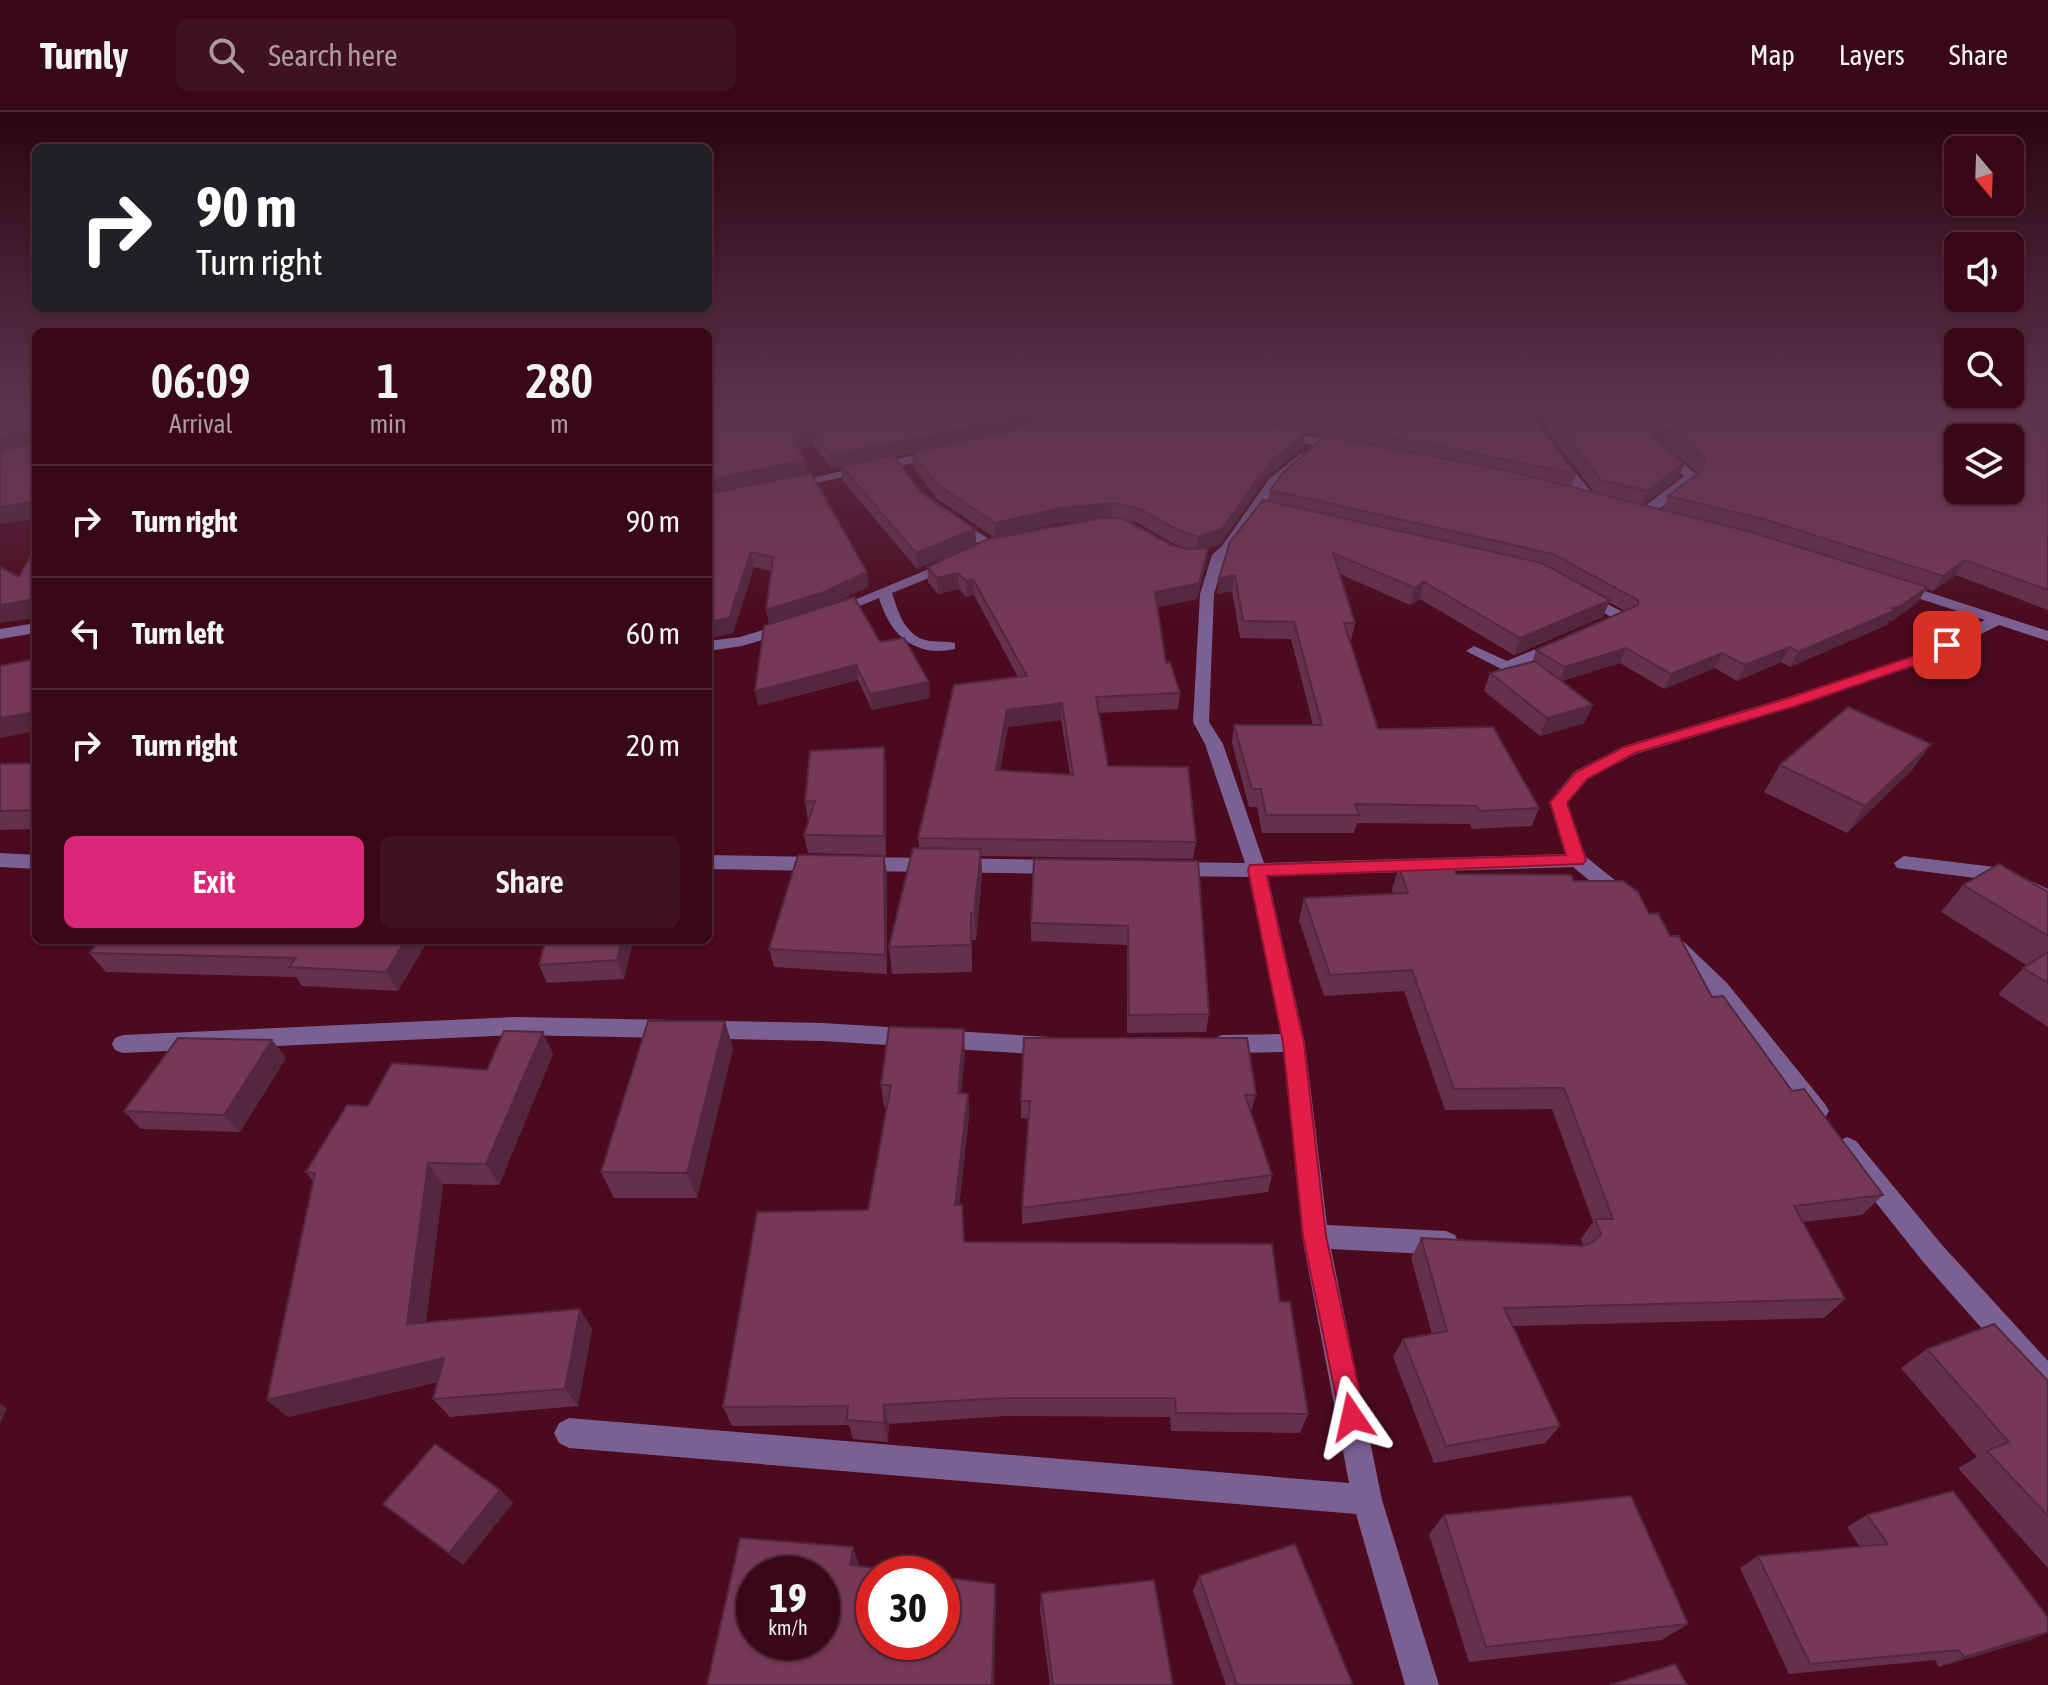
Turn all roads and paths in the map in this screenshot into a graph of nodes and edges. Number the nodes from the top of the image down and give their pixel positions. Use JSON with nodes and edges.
{"nodes":[{"id":1,"x":832,"y":476,"type":"edge"},
{"id":2,"x":1279,"y":476,"type":"edge"},
{"id":3,"x":1574,"y":476,"type":"edge"},
{"id":4,"x":1690,"y":476,"type":"edge"},
{"id":5,"x":777,"y":487,"type":"edge"},
{"id":6,"x":1560,"y":492,"type":"edge"},
{"id":7,"x":940,"y":515,"type":"edge"},
{"id":8,"x":1660,"y":517,"type":"edge"},
{"id":9,"x":1881,"y":582,"type":"edge"},
{"id":10,"x":1568,"y":587,"type":"edge"},
{"id":11,"x":885,"y":593,"type":"junction"},
{"id":12,"x":1999,"y":619,"type":"junction"},
{"id":13,"x":1608,"y":623,"type":"edge"},
{"id":14,"x":32,"y":629,"type":"edge"},
{"id":15,"x":0,"y":634,"type":"edge"},
{"id":16,"x":1579,"y":636,"type":"edge"},
{"id":17,"x":2048,"y":636,"type":"edge"},
{"id":18,"x":712,"y":645,"type":"edge"},
{"id":19,"x":950,"y":646,"type":"dead end"},
{"id":20,"x":1474,"y":651,"type":"dead end"},
{"id":21,"x":0,"y":860,"type":"edge"},
{"id":22,"x":1577,"y":860,"type":"junction"},
{"id":23,"x":32,"y":862,"type":"edge"},
{"id":24,"x":712,"y":862,"type":"edge"},
{"id":25,"x":1904,"y":863,"type":"dead end"},
{"id":26,"x":1084,"y":867,"type":"edge"},
{"id":27,"x":1147,"y":868,"type":"edge"},
{"id":28,"x":1257,"y":870,"type":"junction"},
{"id":29,"x":2048,"y":898,"type":"edge"},
{"id":30,"x":1638,"y":909,"type":"edge"},
{"id":31,"x":1660,"y":929,"type":"edge"},
{"id":32,"x":1294,"y":1043,"type":"junction"},
{"id":33,"x":123,"y":1044,"type":"dead end"},
{"id":34,"x":1200,"y":1044,"type":"edge"},
{"id":35,"x":1075,"y":1046,"type":"edge"},
{"id":36,"x":1315,"y":1236,"type":"junction"},
{"id":37,"x":1474,"y":1245,"type":"edge"},
{"id":38,"x":2048,"y":1382,"type":"edge"},
{"id":39,"x":569,"y":1433,"type":"dead end"},
{"id":40,"x":1367,"y":1500,"type":"junction"},
{"id":41,"x":1422,"y":1685,"type":"edge"}],
"edges":[{"from":1,"to":5,"type":"street"},
{"from":2,"to":28,"type":"street"},
{"from":3,"to":6,"type":"street"},
{"from":4,"to":8,"type":"street"},
{"from":7,"to":11,"type":"street"},
{"from":9,"to":12,"type":"street"},
{"from":10,"to":13,"type":"street"},
{"from":11,"to":18,"type":"street"},
{"from":11,"to":19,"type":"street"},
{"from":12,"to":17,"type":"street"},
{"from":12,"to":22,"type":"street"},
{"from":14,"to":15,"type":"street"},
{"from":16,"to":20,"type":"street"},
{"from":21,"to":23,"type":"street"},
{"from":22,"to":28,"type":"street"},
{"from":22,"to":30,"type":"street"},
{"from":24,"to":26,"type":"street"},
{"from":25,"to":29,"type":"street"},
{"from":27,"to":28,"type":"street"},
{"from":28,"to":32,"type":"street"},
{"from":31,"to":38,"type":"street"},
{"from":32,"to":34,"type":"street"},
{"from":32,"to":36,"type":"street"},
{"from":33,"to":35,"type":"street"},
{"from":36,"to":37,"type":"street"},
{"from":36,"to":40,"type":"street"},
{"from":39,"to":40,"type":"street"},
{"from":40,"to":41,"type":"street"}]}
